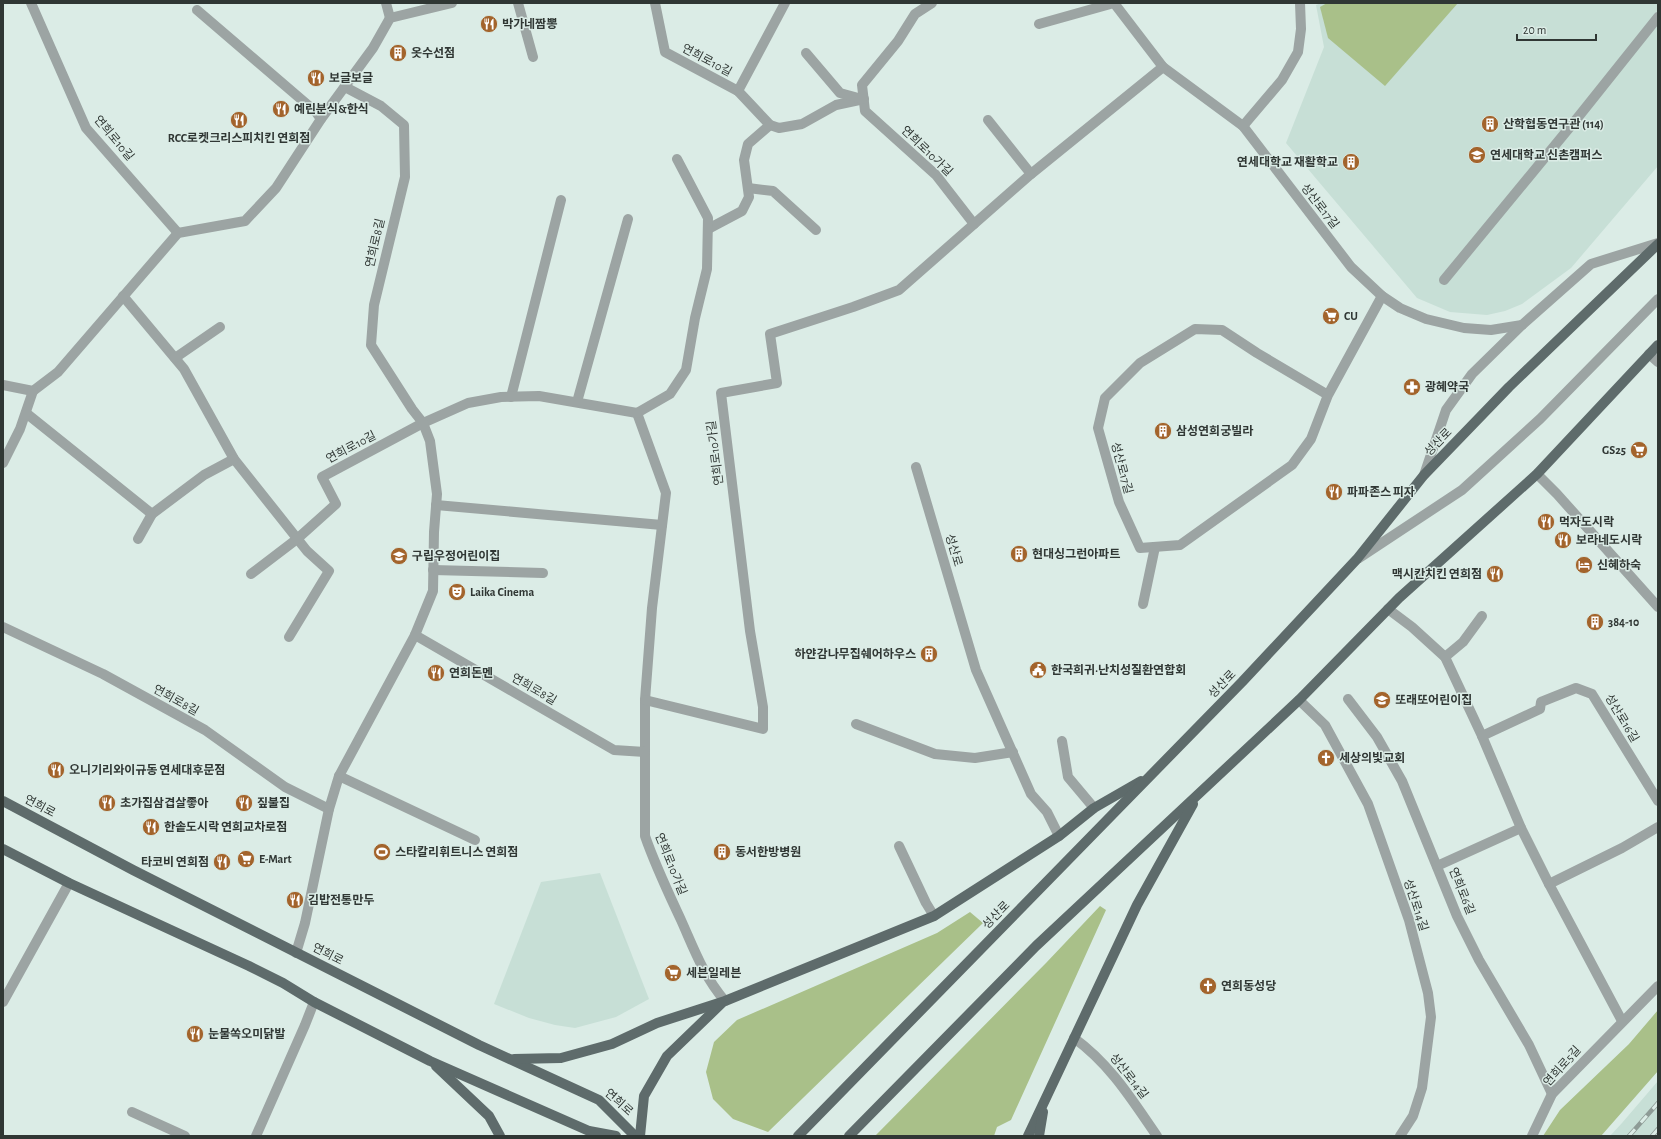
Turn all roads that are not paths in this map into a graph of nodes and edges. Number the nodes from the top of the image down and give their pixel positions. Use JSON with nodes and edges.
{"nodes":[{"id":1,"x":31,"y":3,"type":"edge"},
{"id":2,"x":386,"y":3,"type":"edge"},
{"id":3,"x":452,"y":3,"type":"edge"},
{"id":4,"x":518,"y":3,"type":"edge"},
{"id":5,"x":655,"y":3,"type":"edge"},
{"id":6,"x":785,"y":3,"type":"edge"},
{"id":7,"x":1114,"y":3,"type":"edge"},
{"id":8,"x":1300,"y":3,"type":"edge"},
{"id":9,"x":925,"y":5,"type":"edge"},
{"id":10,"x":197,"y":10,"type":"dead end"},
{"id":11,"x":1658,"y":17,"type":"edge"},
{"id":12,"x":390,"y":18,"type":"junction"},
{"id":13,"x":1040,"y":24,"type":"dead end"},
{"id":14,"x":806,"y":53,"type":"dead end"},
{"id":15,"x":533,"y":57,"type":"dead end"},
{"id":16,"x":1163,"y":67,"type":"junction"},
{"id":17,"x":345,"y":87,"type":"junction"},
{"id":18,"x":738,"y":91,"type":"junction"},
{"id":19,"x":864,"y":99,"type":"junction"},
{"id":20,"x":321,"y":119,"type":"junction"},
{"id":21,"x":988,"y":120,"type":"dead end"},
{"id":22,"x":770,"y":125,"type":"junction"},
{"id":23,"x":1243,"y":126,"type":"junction"},
{"id":24,"x":676,"y":159,"type":"dead end"},
{"id":25,"x":1031,"y":174,"type":"junction"},
{"id":26,"x":748,"y":188,"type":"junction"},
{"id":27,"x":561,"y":200,"type":"dead end"},
{"id":28,"x":628,"y":218,"type":"dead end"},
{"id":29,"x":974,"y":224,"type":"junction"},
{"id":30,"x":708,"y":229,"type":"junction"},
{"id":31,"x":816,"y":230,"type":"dead end"},
{"id":32,"x":178,"y":232,"type":"junction"},
{"id":33,"x":1658,"y":244,"type":"edge"},
{"id":34,"x":1444,"y":280,"type":"dead end"},
{"id":35,"x":123,"y":296,"type":"junction"},
{"id":36,"x":1382,"y":296,"type":"junction"},
{"id":37,"x":1658,"y":298,"type":"edge"},
{"id":38,"x":1522,"y":325,"type":"junction"},
{"id":39,"x":220,"y":327,"type":"dead end"},
{"id":40,"x":1658,"y":345,"type":"edge"},
{"id":41,"x":1649,"y":354,"type":"junction"},
{"id":42,"x":175,"y":358,"type":"junction"},
{"id":43,"x":1658,"y":362,"type":"edge"},
{"id":44,"x":3,"y":385,"type":"edge"},
{"id":45,"x":33,"y":391,"type":"junction"},
{"id":46,"x":1328,"y":395,"type":"junction"},
{"id":47,"x":511,"y":397,"type":"junction"},
{"id":48,"x":577,"y":402,"type":"junction"},
{"id":49,"x":26,"y":413,"type":"junction"},
{"id":50,"x":637,"y":413,"type":"junction"},
{"id":51,"x":423,"y":423,"type":"junction"},
{"id":52,"x":234,"y":459,"type":"junction"},
{"id":53,"x":3,"y":463,"type":"edge"},
{"id":54,"x":916,"y":467,"type":"dead end"},
{"id":55,"x":1537,"y":474,"type":"junction"},
{"id":56,"x":1424,"y":475,"type":"junction"},
{"id":57,"x":436,"y":505,"type":"junction"},
{"id":58,"x":152,"y":514,"type":"junction"},
{"id":59,"x":662,"y":525,"type":"junction"},
{"id":60,"x":138,"y":539,"type":"dead end"},
{"id":61,"x":297,"y":539,"type":"junction"},
{"id":62,"x":1155,"y":547,"type":"junction"},
{"id":63,"x":1357,"y":559,"type":"junction"},
{"id":64,"x":433,"y":570,"type":"junction"},
{"id":65,"x":543,"y":573,"type":"dead end"},
{"id":66,"x":251,"y":574,"type":"dead end"},
{"id":67,"x":1143,"y":604,"type":"dead end"},
{"id":68,"x":1658,"y":607,"type":"edge"},
{"id":69,"x":1388,"y":609,"type":"junction"},
{"id":70,"x":1482,"y":616,"type":"dead end"},
{"id":71,"x":3,"y":627,"type":"edge"},
{"id":72,"x":415,"y":635,"type":"junction"},
{"id":73,"x":289,"y":637,"type":"dead end"},
{"id":74,"x":1445,"y":657,"type":"junction"},
{"id":75,"x":1348,"y":699,"type":"dead end"},
{"id":76,"x":645,"y":700,"type":"junction"},
{"id":77,"x":1299,"y":700,"type":"junction"},
{"id":78,"x":856,"y":724,"type":"dead end"},
{"id":79,"x":1482,"y":736,"type":"junction"},
{"id":80,"x":1062,"y":741,"type":"dead end"},
{"id":81,"x":645,"y":752,"type":"junction"},
{"id":82,"x":1013,"y":752,"type":"junction"},
{"id":83,"x":1152,"y":774,"type":"junction"},
{"id":84,"x":339,"y":776,"type":"junction"},
{"id":85,"x":1198,"y":796,"type":"junction"},
{"id":86,"x":3,"y":801,"type":"edge"},
{"id":87,"x":1658,"y":801,"type":"edge"},
{"id":88,"x":1094,"y":808,"type":"junction"},
{"id":89,"x":329,"y":809,"type":"junction"},
{"id":90,"x":1658,"y":827,"type":"edge"},
{"id":91,"x":1521,"y":828,"type":"junction"},
{"id":92,"x":1059,"y":836,"type":"junction"},
{"id":93,"x":476,"y":840,"type":"dead end"},
{"id":94,"x":899,"y":846,"type":"dead end"},
{"id":95,"x":3,"y":848,"type":"edge"},
{"id":96,"x":1437,"y":866,"type":"junction"},
{"id":97,"x":69,"y":882,"type":"junction"},
{"id":98,"x":1549,"y":884,"type":"junction"},
{"id":99,"x":934,"y":916,"type":"junction"},
{"id":100,"x":296,"y":953,"type":"junction"},
{"id":101,"x":1658,"y":986,"type":"edge"},
{"id":102,"x":725,"y":1001,"type":"junction"},
{"id":103,"x":3,"y":1002,"type":"edge"},
{"id":104,"x":314,"y":1002,"type":"junction"},
{"id":105,"x":1622,"y":1021,"type":"junction"},
{"id":106,"x":1074,"y":1038,"type":"junction"},
{"id":107,"x":510,"y":1059,"type":"junction"},
{"id":108,"x":430,"y":1061,"type":"junction"},
{"id":109,"x":1552,"y":1094,"type":"junction"},
{"id":110,"x":1046,"y":1096,"type":"junction"},
{"id":111,"x":132,"y":1112,"type":"dead end"},
{"id":112,"x":184,"y":1136,"type":"edge"},
{"id":113,"x":256,"y":1136,"type":"edge"},
{"id":114,"x":500,"y":1136,"type":"edge"},
{"id":115,"x":616,"y":1136,"type":"edge"},
{"id":116,"x":635,"y":1136,"type":"edge"},
{"id":117,"x":640,"y":1136,"type":"edge"},
{"id":118,"x":798,"y":1136,"type":"edge"},
{"id":119,"x":848,"y":1136,"type":"edge"},
{"id":120,"x":1028,"y":1136,"type":"edge"},
{"id":121,"x":1039,"y":1136,"type":"edge"},
{"id":122,"x":1158,"y":1136,"type":"edge"},
{"id":123,"x":1400,"y":1136,"type":"edge"},
{"id":124,"x":1532,"y":1136,"type":"edge"}],
"edges":[{"from":1,"to":32,"type":"street","name":"연희로10길"},
{"from":2,"to":12,"type":"street"},
{"from":3,"to":12,"type":"street"},
{"from":4,"to":15,"type":"street"},
{"from":5,"to":18,"type":"street","name":"연희로10길"},
{"from":6,"to":18,"type":"street","name":"연희로10길"},
{"from":7,"to":13,"type":"street"},
{"from":7,"to":16,"type":"street","name":"성산로17길"},
{"from":8,"to":23,"type":"street"},
{"from":9,"to":19,"type":"street","name":"연희로10가길"},
{"from":10,"to":20,"type":"street"},
{"from":11,"to":34,"type":"street"},
{"from":12,"to":17,"type":"street"},
{"from":14,"to":19,"type":"street"},
{"from":16,"to":23,"type":"street","name":"성산로17길"},
{"from":16,"to":25,"type":"street","name":"연희로10가길"},
{"from":17,"to":20,"type":"street"},
{"from":17,"to":51,"type":"street","name":"연희로8길"},
{"from":18,"to":22,"type":"street","name":"연희로10길"},
{"from":19,"to":22,"type":"street"},
{"from":19,"to":29,"type":"street","name":"연희로10가길"},
{"from":20,"to":32,"type":"street"},
{"from":21,"to":25,"type":"street"},
{"from":22,"to":26,"type":"street"},
{"from":23,"to":36,"type":"street","name":"성산로17길"},
{"from":24,"to":30,"type":"street"},
{"from":25,"to":29,"type":"street","name":"연희로10가길"},
{"from":26,"to":30,"type":"street"},
{"from":26,"to":31,"type":"street"},
{"from":27,"to":47,"type":"street"},
{"from":28,"to":48,"type":"street"},
{"from":29,"to":76,"type":"street","name":"연희로10가길"},
{"from":30,"to":50,"type":"street"},
{"from":32,"to":35,"type":"street"},
{"from":33,"to":38,"type":"street"},
{"from":33,"to":56,"type":"main road","name":"성산로"},
{"from":35,"to":42,"type":"street"},
{"from":35,"to":45,"type":"street"},
{"from":36,"to":38,"type":"street","name":"성산로17길"},
{"from":36,"to":46,"type":"street","name":"성산로17길"},
{"from":37,"to":63,"type":"street"},
{"from":38,"to":56,"type":"street"},
{"from":39,"to":42,"type":"street"},
{"from":40,"to":41,"type":"main road"},
{"from":41,"to":43,"type":"street"},
{"from":41,"to":55,"type":"main road"},
{"from":42,"to":52,"type":"street"},
{"from":44,"to":45,"type":"street"},
{"from":45,"to":49,"type":"street"},
{"from":46,"to":62,"type":"street","name":"성산로17길"},
{"from":46,"to":62,"type":"street","name":"성산로17길"},
{"from":47,"to":48,"type":"street"},
{"from":47,"to":51,"type":"street"},
{"from":48,"to":50,"type":"street"},
{"from":49,"to":53,"type":"street"},
{"from":49,"to":58,"type":"street"},
{"from":50,"to":59,"type":"street","name":"연희로10가길"},
{"from":51,"to":57,"type":"street","name":"연희로8길"},
{"from":51,"to":61,"type":"street","name":"연희로10길"},
{"from":52,"to":58,"type":"street"},
{"from":52,"to":61,"type":"street"},
{"from":54,"to":82,"type":"street","name":"성산로"},
{"from":55,"to":68,"type":"street"},
{"from":55,"to":69,"type":"main road"},
{"from":56,"to":63,"type":"main road","name":"성산로"},
{"from":57,"to":59,"type":"street"},
{"from":57,"to":64,"type":"street","name":"연희로8길"},
{"from":58,"to":60,"type":"street"},
{"from":59,"to":76,"type":"street","name":"연희로10가길"},
{"from":61,"to":66,"type":"street","name":"연희로10길"},
{"from":61,"to":73,"type":"street"},
{"from":62,"to":67,"type":"street"},
{"from":63,"to":83,"type":"main road","name":"성산로"},
{"from":64,"to":65,"type":"street"},
{"from":64,"to":72,"type":"street","name":"연희로8길"},
{"from":69,"to":74,"type":"street"},
{"from":69,"to":77,"type":"main road"},
{"from":70,"to":74,"type":"street"},
{"from":71,"to":89,"type":"street","name":"연희로8길"},
{"from":72,"to":81,"type":"street","name":"연희로8길"},
{"from":72,"to":84,"type":"street","name":"연희로8길"},
{"from":74,"to":79,"type":"street"},
{"from":75,"to":96,"type":"street","name":"연희로6길"},
{"from":76,"to":81,"type":"street","name":"연희로10가길"},
{"from":77,"to":85,"type":"main road"},
{"from":77,"to":123,"type":"street","name":"성산로14길"},
{"from":78,"to":82,"type":"street"},
{"from":79,"to":87,"type":"street","name":"성산로16길"},
{"from":79,"to":91,"type":"street"},
{"from":80,"to":88,"type":"street"},
{"from":81,"to":102,"type":"street","name":"연희로10가길"},
{"from":82,"to":92,"type":"street","name":"성산로"},
{"from":83,"to":88,"type":"main road"},
{"from":83,"to":118,"type":"main road","name":"성산로"},
{"from":84,"to":89,"type":"street","name":"연희로8길"},
{"from":84,"to":93,"type":"street"},
{"from":85,"to":106,"type":"main road"},
{"from":85,"to":119,"type":"main road"},
{"from":86,"to":100,"type":"main road","name":"연희로"},
{"from":88,"to":92,"type":"main road"},
{"from":89,"to":100,"type":"street","name":"연희로8길"},
{"from":90,"to":98,"type":"street"},
{"from":91,"to":96,"type":"street"},
{"from":91,"to":98,"type":"street"},
{"from":92,"to":99,"type":"main road"},
{"from":94,"to":99,"type":"street"},
{"from":95,"to":97,"type":"main road"},
{"from":96,"to":109,"type":"street","name":"연희로6길"},
{"from":97,"to":103,"type":"street"},
{"from":97,"to":104,"type":"main road"},
{"from":98,"to":105,"type":"street"},
{"from":99,"to":102,"type":"main road"},
{"from":100,"to":107,"type":"main road","name":"연희로"},
{"from":101,"to":105,"type":"street"},
{"from":102,"to":107,"type":"main road"},
{"from":102,"to":117,"type":"main road"},
{"from":104,"to":108,"type":"main road"},
{"from":104,"to":113,"type":"street"},
{"from":105,"to":109,"type":"street","name":"연희로5길"},
{"from":106,"to":110,"type":"main road"},
{"from":106,"to":122,"type":"street","name":"성산로14길"},
{"from":107,"to":116,"type":"main road","name":"연희로"},
{"from":108,"to":114,"type":"main road"},
{"from":108,"to":115,"type":"main road"},
{"from":109,"to":124,"type":"street","name":"연희로5길"},
{"from":110,"to":120,"type":"main road"},
{"from":110,"to":121,"type":"main road"},
{"from":111,"to":112,"type":"street"}]}
